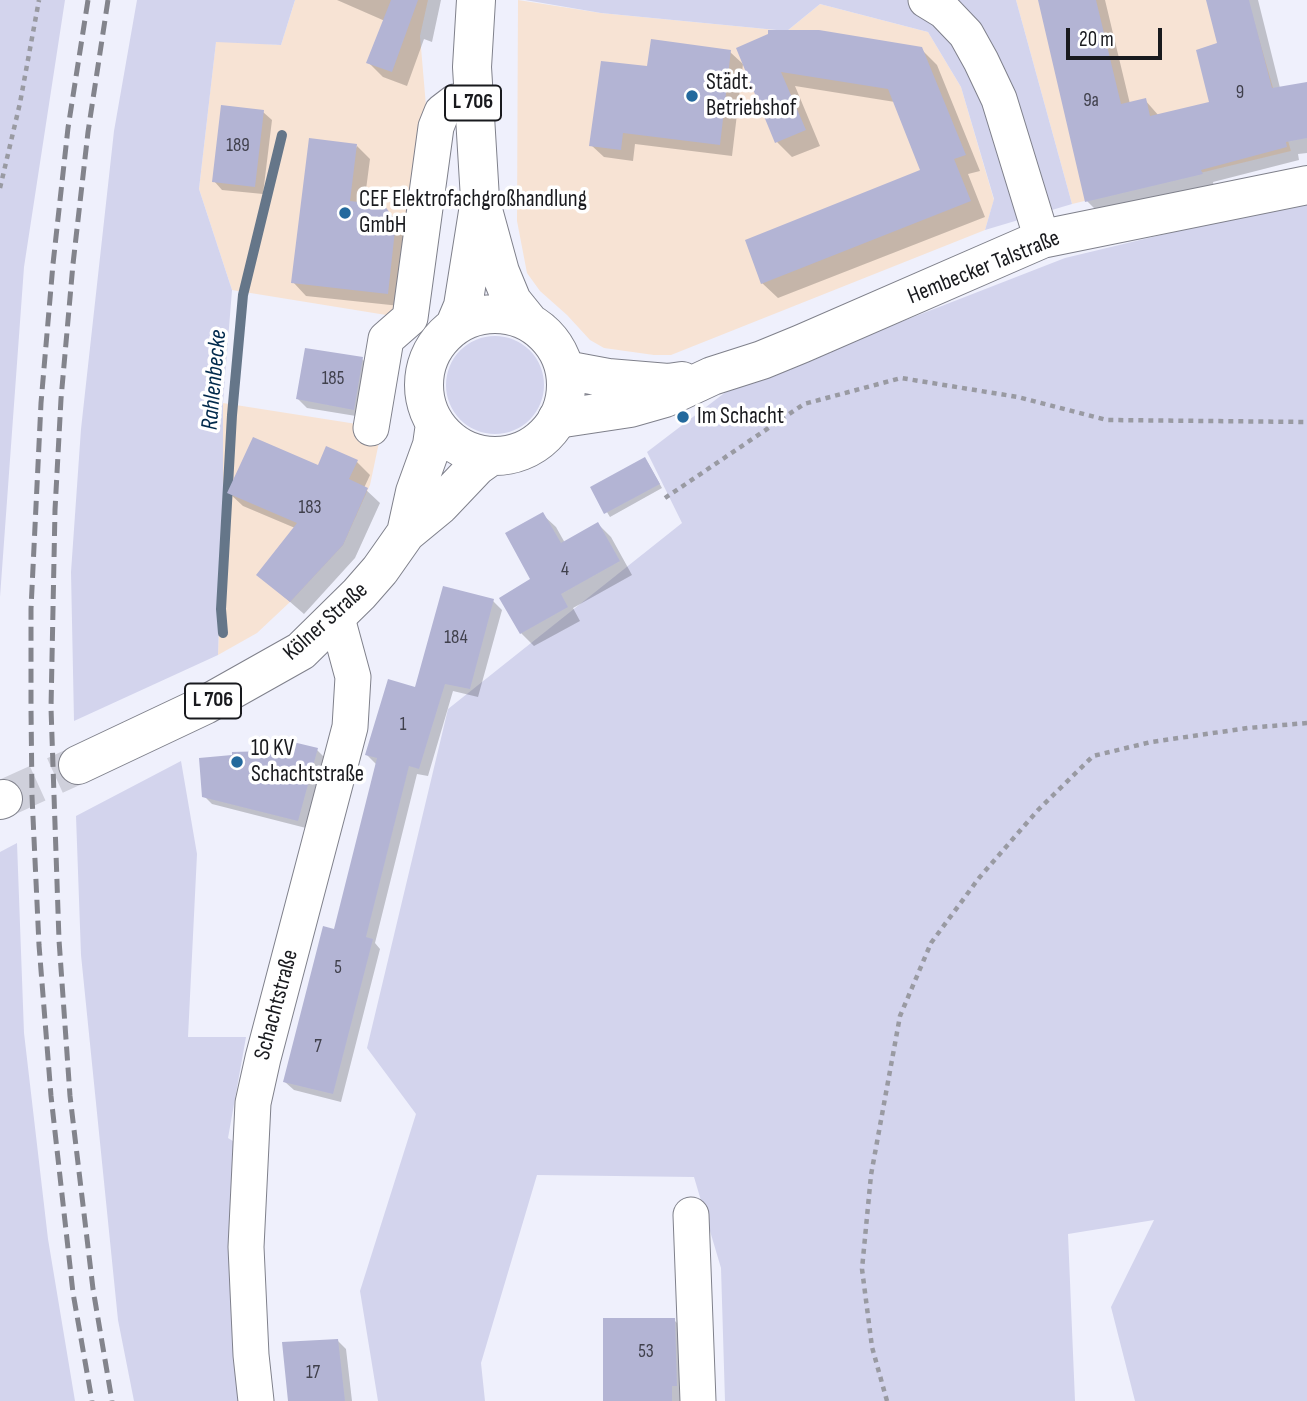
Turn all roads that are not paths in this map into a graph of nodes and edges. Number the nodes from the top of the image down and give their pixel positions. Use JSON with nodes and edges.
{"nodes":[{"id":1,"x":476,"y":0,"type":"edge"},
{"id":2,"x":926,"y":0,"type":"edge"},
{"id":3,"x":473,"y":101,"type":"junction"},
{"id":4,"x":1307,"y":185,"type":"edge"},
{"id":5,"x":480,"y":200,"type":"junction"},
{"id":6,"x":1042,"y":239,"type":"junction"},
{"id":7,"x":529,"y":322,"type":"junction"},
{"id":8,"x":455,"y":325,"type":"junction"},
{"id":9,"x":565,"y":370,"type":"junction"},
{"id":10,"x":712,"y":376,"type":"junction"},
{"id":11,"x":558,"y":419,"type":"junction"},
{"id":12,"x":435,"y":424,"type":"junction"},
{"id":13,"x":371,"y":428,"type":"dead end"},
{"id":14,"x":491,"y":456,"type":"junction"},
{"id":15,"x":406,"y":533,"type":"junction"},
{"id":16,"x":337,"y":618,"type":"junction"},
{"id":17,"x":78,"y":765,"type":"tunnel mouth"},
{"id":18,"x":691,"y":1215,"type":"dead end"},
{"id":19,"x":256,"y":1401,"type":"edge"},
{"id":20,"x":698,"y":1401,"type":"edge"}],
"edges":[{"from":1,"to":3,"type":"main road","name":"Kölner Straße","number":"L 706"},
{"from":2,"to":6,"type":"street"},
{"from":3,"to":5,"type":"main road","name":"Kölner Straße","number":"L 706"},
{"from":3,"to":13,"type":"street"},
{"from":4,"to":6,"type":"main road","name":"Hembecker Talstraße"},
{"from":5,"to":7,"type":"main road","name":"Kölner Straße","number":"L 706"},
{"from":5,"to":8,"type":"main road","name":"Kölner Straße"},
{"from":6,"to":10,"type":"main road","name":"Hembecker Talstraße"},
{"from":7,"to":8,"type":"main road","name":"Kölner Straße"},
{"from":7,"to":9,"type":"main road","name":"Kölner Straße"},
{"from":8,"to":12,"type":"main road","name":"Kölner Straße"},
{"from":9,"to":10,"type":"main road","name":"Hembecker Talstraße"},
{"from":9,"to":11,"type":"main road"},
{"from":10,"to":11,"type":"main road","name":"Hembecker Talstraße"},
{"from":11,"to":14,"type":"main road","name":"Kölner Straße"},
{"from":12,"to":14,"type":"main road"},
{"from":12,"to":15,"type":"main road","name":"Kölner Straße","number":"L 706"},
{"from":14,"to":15,"type":"main road","name":"Kölner Straße","number":"L 706"},
{"from":15,"to":16,"type":"main road","name":"Kölner Straße","number":"L 706"},
{"from":16,"to":17,"type":"main road","name":"Kölner Straße","number":"L 706"},
{"from":16,"to":19,"type":"street","name":"Schachtstraße"},
{"from":18,"to":20,"type":"street"}]}
